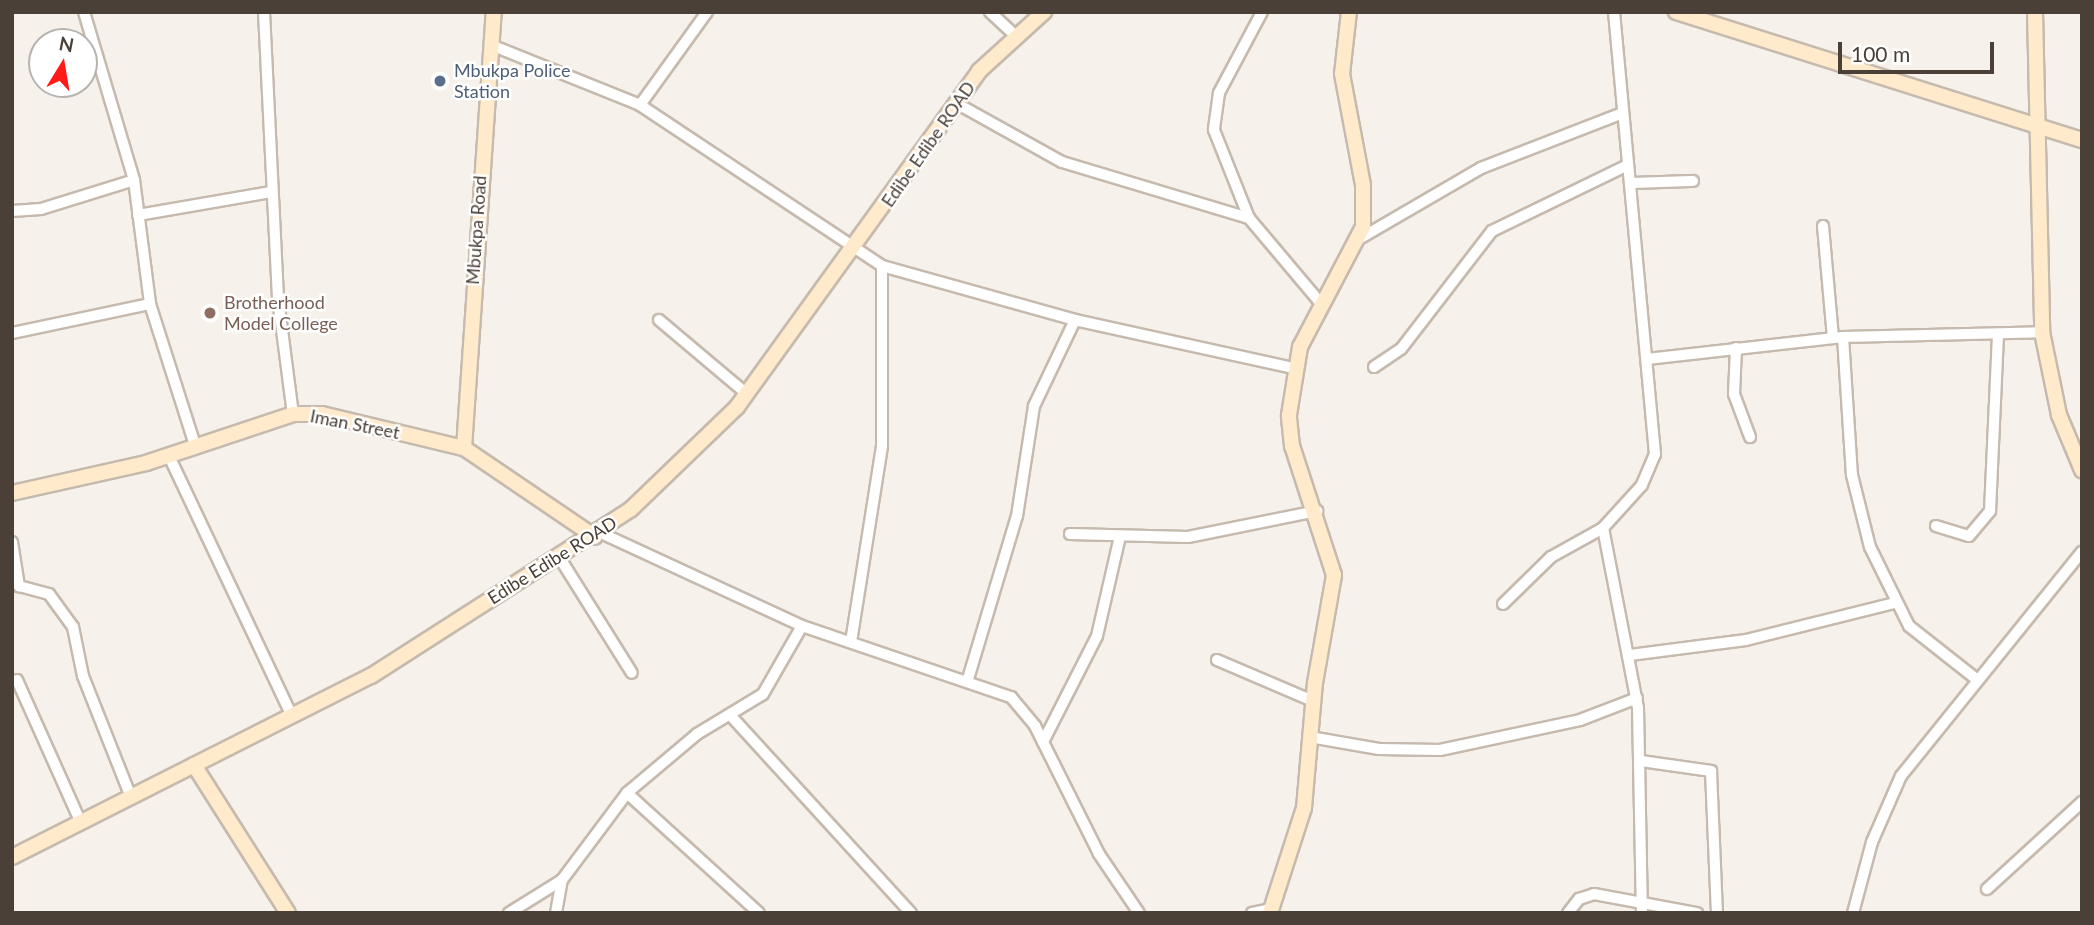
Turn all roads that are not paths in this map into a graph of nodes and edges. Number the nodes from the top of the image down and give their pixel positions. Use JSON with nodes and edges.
{"nodes":[{"id":1,"x":83,"y":12,"type":"edge"},
{"id":2,"x":264,"y":12,"type":"edge"},
{"id":3,"x":494,"y":12,"type":"edge"},
{"id":4,"x":706,"y":12,"type":"edge"},
{"id":5,"x":990,"y":12,"type":"edge"},
{"id":6,"x":1044,"y":12,"type":"edge"},
{"id":7,"x":1262,"y":12,"type":"edge"},
{"id":8,"x":1349,"y":12,"type":"edge"},
{"id":9,"x":1614,"y":12,"type":"edge"},
{"id":10,"x":1676,"y":12,"type":"edge"},
{"id":11,"x":2035,"y":12,"type":"edge"},
{"id":12,"x":1015,"y":35,"type":"junction"},
{"id":13,"x":491,"y":45,"type":"junction"},
{"id":14,"x":956,"y":103,"type":"junction"},
{"id":15,"x":640,"y":105,"type":"junction"},
{"id":16,"x":1623,"y":113,"type":"junction"},
{"id":17,"x":2037,"y":125,"type":"junction"},
{"id":18,"x":2082,"y":140,"type":"edge"},
{"id":19,"x":1628,"y":166,"type":"junction"},
{"id":20,"x":134,"y":180,"type":"junction"},
{"id":21,"x":1693,"y":180,"type":"dead end"},
{"id":22,"x":1629,"y":183,"type":"junction"},
{"id":23,"x":271,"y":192,"type":"junction"},
{"id":24,"x":12,"y":211,"type":"edge"},
{"id":25,"x":138,"y":215,"type":"junction"},
{"id":26,"x":1249,"y":218,"type":"junction"},
{"id":27,"x":1823,"y":226,"type":"dead end"},
{"id":28,"x":1359,"y":239,"type":"junction"},
{"id":29,"x":854,"y":250,"type":"junction"},
{"id":30,"x":883,"y":266,"type":"junction"},
{"id":31,"x":1319,"y":301,"type":"junction"},
{"id":32,"x":150,"y":304,"type":"junction"},
{"id":33,"x":659,"y":320,"type":"dead end"},
{"id":34,"x":1075,"y":320,"type":"junction"},
{"id":35,"x":2042,"y":332,"type":"junction"},
{"id":36,"x":12,"y":333,"type":"edge"},
{"id":37,"x":1998,"y":335,"type":"junction"},
{"id":38,"x":1838,"y":337,"type":"junction"},
{"id":39,"x":1736,"y":348,"type":"junction"},
{"id":40,"x":1647,"y":359,"type":"junction"},
{"id":41,"x":1374,"y":367,"type":"dead end"},
{"id":42,"x":1294,"y":368,"type":"junction"},
{"id":43,"x":747,"y":394,"type":"junction"},
{"id":44,"x":293,"y":414,"type":"junction"},
{"id":45,"x":1751,"y":437,"type":"dead end"},
{"id":46,"x":196,"y":448,"type":"junction"},
{"id":47,"x":464,"y":448,"type":"junction"},
{"id":48,"x":169,"y":456,"type":"junction"},
{"id":49,"x":2082,"y":470,"type":"edge"},
{"id":50,"x":12,"y":493,"type":"edge"},
{"id":51,"x":1317,"y":512,"type":"junction"},
{"id":52,"x":1936,"y":526,"type":"dead end"},
{"id":53,"x":1603,"y":528,"type":"junction"},
{"id":54,"x":1070,"y":534,"type":"dead end"},
{"id":55,"x":598,"y":535,"type":"junction"},
{"id":56,"x":1121,"y":537,"type":"junction"},
{"id":57,"x":12,"y":542,"type":"edge"},
{"id":58,"x":2082,"y":552,"type":"edge"},
{"id":59,"x":561,"y":559,"type":"junction"},
{"id":60,"x":14,"y":580,"type":"edge"},
{"id":61,"x":1894,"y":603,"type":"junction"},
{"id":62,"x":1503,"y":604,"type":"dead end"},
{"id":63,"x":802,"y":626,"type":"junction"},
{"id":64,"x":851,"y":642,"type":"junction"},
{"id":65,"x":1630,"y":655,"type":"junction"},
{"id":66,"x":1217,"y":660,"type":"dead end"},
{"id":67,"x":632,"y":673,"type":"dead end"},
{"id":68,"x":1975,"y":678,"type":"junction"},
{"id":69,"x":968,"y":679,"type":"junction"},
{"id":70,"x":17,"y":680,"type":"dead end"},
{"id":71,"x":1637,"y":698,"type":"junction"},
{"id":72,"x":1313,"y":701,"type":"junction"},
{"id":73,"x":292,"y":716,"type":"junction"},
{"id":74,"x":731,"y":716,"type":"junction"},
{"id":75,"x":1310,"y":737,"type":"junction"},
{"id":76,"x":1043,"y":742,"type":"junction"},
{"id":77,"x":1641,"y":761,"type":"junction"},
{"id":78,"x":194,"y":765,"type":"junction"},
{"id":79,"x":627,"y":793,"type":"junction"},
{"id":80,"x":131,"y":797,"type":"junction"},
{"id":81,"x":2082,"y":802,"type":"edge"},
{"id":82,"x":81,"y":822,"type":"junction"},
{"id":83,"x":12,"y":858,"type":"edge"},
{"id":84,"x":562,"y":880,"type":"junction"},
{"id":85,"x":1987,"y":889,"type":"dead end"},
{"id":86,"x":1642,"y":907,"type":"edge"},
{"id":87,"x":1270,"y":911,"type":"edge"},
{"id":88,"x":288,"y":913,"type":"edge"},
{"id":89,"x":509,"y":913,"type":"edge"},
{"id":90,"x":556,"y":913,"type":"edge"},
{"id":91,"x":759,"y":913,"type":"edge"},
{"id":92,"x":911,"y":913,"type":"edge"},
{"id":93,"x":1139,"y":913,"type":"edge"},
{"id":94,"x":1252,"y":913,"type":"edge"},
{"id":95,"x":1568,"y":913,"type":"edge"},
{"id":96,"x":1697,"y":913,"type":"edge"},
{"id":97,"x":1717,"y":913,"type":"edge"},
{"id":98,"x":1853,"y":913,"type":"edge"}],
"edges":[{"from":1,"to":20,"type":"street"},
{"from":2,"to":23,"type":"street"},
{"from":3,"to":13,"type":"street","name":"Mbukpa Road"},
{"from":4,"to":15,"type":"street"},
{"from":5,"to":12,"type":"street"},
{"from":6,"to":12,"type":"street","name":"Edibe Edibe ROAD"},
{"from":7,"to":26,"type":"street"},
{"from":8,"to":28,"type":"street"},
{"from":9,"to":16,"type":"street"},
{"from":10,"to":17,"type":"street"},
{"from":11,"to":17,"type":"street"},
{"from":12,"to":14,"type":"street","name":"Edibe Edibe ROAD"},
{"from":13,"to":15,"type":"street"},
{"from":13,"to":47,"type":"street","name":"Mbukpa Road"},
{"from":14,"to":26,"type":"street"},
{"from":14,"to":29,"type":"street","name":"Edibe Edibe ROAD"},
{"from":15,"to":29,"type":"street"},
{"from":16,"to":19,"type":"street"},
{"from":16,"to":28,"type":"street"},
{"from":17,"to":18,"type":"street"},
{"from":17,"to":35,"type":"street"},
{"from":19,"to":22,"type":"street"},
{"from":19,"to":41,"type":"street"},
{"from":20,"to":24,"type":"street"},
{"from":20,"to":25,"type":"street"},
{"from":21,"to":22,"type":"street"},
{"from":22,"to":40,"type":"street"},
{"from":23,"to":25,"type":"street"},
{"from":23,"to":44,"type":"street"},
{"from":25,"to":32,"type":"street"},
{"from":26,"to":31,"type":"street"},
{"from":27,"to":38,"type":"street"},
{"from":28,"to":31,"type":"street"},
{"from":29,"to":30,"type":"street"},
{"from":29,"to":43,"type":"street","name":"Edibe Edibe ROAD"},
{"from":30,"to":34,"type":"street"},
{"from":30,"to":64,"type":"street"},
{"from":31,"to":42,"type":"street"},
{"from":32,"to":36,"type":"street"},
{"from":32,"to":46,"type":"street"},
{"from":33,"to":43,"type":"street"},
{"from":34,"to":42,"type":"street"},
{"from":34,"to":69,"type":"street"},
{"from":35,"to":37,"type":"street"},
{"from":35,"to":49,"type":"street"},
{"from":37,"to":38,"type":"street"},
{"from":37,"to":52,"type":"street"},
{"from":38,"to":39,"type":"street"},
{"from":38,"to":61,"type":"street"},
{"from":39,"to":40,"type":"street"},
{"from":39,"to":45,"type":"street"},
{"from":40,"to":53,"type":"street"},
{"from":42,"to":51,"type":"street"},
{"from":43,"to":55,"type":"street","name":"Edibe Edibe ROAD"},
{"from":44,"to":46,"type":"street","name":"Iman Street"},
{"from":44,"to":47,"type":"street","name":"Iman Street"},
{"from":46,"to":48,"type":"street","name":"Iman Street"},
{"from":47,"to":55,"type":"street","name":"Iman Street"},
{"from":48,"to":50,"type":"street","name":"Iman Street"},
{"from":48,"to":73,"type":"street"},
{"from":51,"to":56,"type":"street"},
{"from":51,"to":72,"type":"street"},
{"from":53,"to":62,"type":"street"},
{"from":53,"to":65,"type":"street"},
{"from":54,"to":56,"type":"street"},
{"from":55,"to":59,"type":"street","name":"Edibe Edibe ROAD"},
{"from":55,"to":63,"type":"street"},
{"from":56,"to":76,"type":"street"},
{"from":57,"to":60,"type":"street"},
{"from":58,"to":68,"type":"street"},
{"from":59,"to":67,"type":"street"},
{"from":59,"to":73,"type":"street","name":"Edibe Edibe ROAD"},
{"from":60,"to":80,"type":"street"},
{"from":61,"to":65,"type":"street"},
{"from":61,"to":68,"type":"street"},
{"from":63,"to":64,"type":"street"},
{"from":63,"to":74,"type":"street"},
{"from":64,"to":69,"type":"street"},
{"from":65,"to":71,"type":"street"},
{"from":66,"to":72,"type":"street"},
{"from":68,"to":98,"type":"street"},
{"from":69,"to":76,"type":"street"},
{"from":70,"to":82,"type":"street"},
{"from":71,"to":75,"type":"street"},
{"from":71,"to":77,"type":"street"},
{"from":72,"to":75,"type":"street"},
{"from":73,"to":78,"type":"street","name":"Edibe Edibe ROAD"},
{"from":74,"to":79,"type":"street"},
{"from":74,"to":92,"type":"street"},
{"from":75,"to":87,"type":"street"},
{"from":76,"to":93,"type":"street"},
{"from":77,"to":86,"type":"street"},
{"from":77,"to":97,"type":"street"},
{"from":78,"to":80,"type":"street","name":"Edibe Edibe ROAD"},
{"from":78,"to":88,"type":"street"},
{"from":79,"to":84,"type":"street"},
{"from":79,"to":91,"type":"street"},
{"from":80,"to":82,"type":"street","name":"Edibe Edibe ROAD"},
{"from":81,"to":85,"type":"street"},
{"from":82,"to":83,"type":"street","name":"Edibe Edibe ROAD"},
{"from":84,"to":89,"type":"street"},
{"from":84,"to":90,"type":"street"},
{"from":86,"to":95,"type":"street"},
{"from":86,"to":96,"type":"street"},
{"from":87,"to":94,"type":"street"}]}
